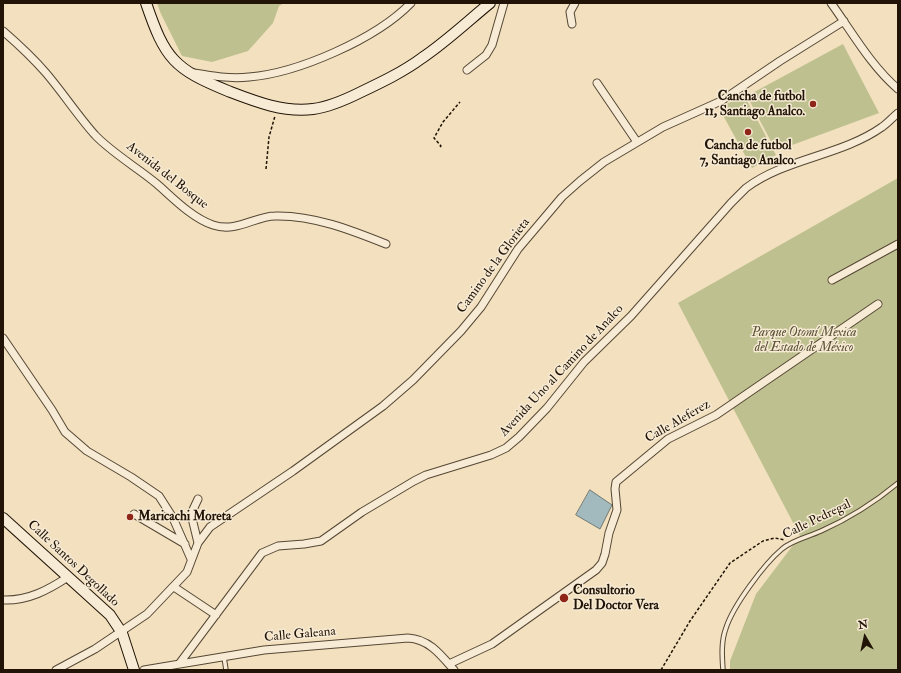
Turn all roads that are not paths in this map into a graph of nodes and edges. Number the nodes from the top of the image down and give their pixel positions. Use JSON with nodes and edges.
{"nodes":[{"id":1,"x":146,"y":3,"type":"edge"},
{"id":2,"x":411,"y":3,"type":"edge"},
{"id":3,"x":490,"y":3,"type":"edge"},
{"id":4,"x":504,"y":3,"type":"edge"},
{"id":5,"x":575,"y":3,"type":"edge"},
{"id":6,"x":831,"y":3,"type":"edge"},
{"id":7,"x":844,"y":21,"type":"junction"},
{"id":8,"x":572,"y":24,"type":"dead end"},
{"id":9,"x":3,"y":31,"type":"edge"},
{"id":10,"x":467,"y":70,"type":"dead end"},
{"id":11,"x":186,"y":71,"type":"junction"},
{"id":12,"x":597,"y":83,"type":"dead end"},
{"id":13,"x":898,"y":89,"type":"edge"},
{"id":14,"x":898,"y":113,"type":"edge"},
{"id":15,"x":637,"y":142,"type":"junction"},
{"id":16,"x":386,"y":244,"type":"dead end"},
{"id":17,"x":898,"y":244,"type":"edge"},
{"id":18,"x":832,"y":280,"type":"dead end"},
{"id":19,"x":878,"y":304,"type":"dead end"},
{"id":20,"x":3,"y":338,"type":"edge"},
{"id":21,"x":898,"y":483,"type":"edge"},
{"id":22,"x":198,"y":499,"type":"dead end"},
{"id":23,"x":134,"y":514,"type":"dead end"},
{"id":24,"x":3,"y":518,"type":"edge"},
{"id":25,"x":198,"y":543,"type":"junction"},
{"id":26,"x":185,"y":544,"type":"junction"},
{"id":27,"x":191,"y":559,"type":"junction"},
{"id":28,"x":68,"y":577,"type":"junction"},
{"id":29,"x":174,"y":587,"type":"junction"},
{"id":30,"x":3,"y":600,"type":"edge"},
{"id":31,"x":216,"y":615,"type":"junction"},
{"id":32,"x":122,"y":633,"type":"junction"},
{"id":33,"x":224,"y":657,"type":"junction"},
{"id":34,"x":180,"y":664,"type":"junction"},
{"id":35,"x":452,"y":667,"type":"edge"},
{"id":36,"x":56,"y":670,"type":"edge"},
{"id":37,"x":134,"y":670,"type":"edge"},
{"id":38,"x":144,"y":670,"type":"edge"},
{"id":39,"x":226,"y":670,"type":"edge"},
{"id":40,"x":722,"y":670,"type":"edge"}],
"edges":[{"from":1,"to":11,"type":"street"},
{"from":2,"to":11,"type":"street"},
{"from":3,"to":11,"type":"street"},
{"from":4,"to":10,"type":"street"},
{"from":5,"to":8,"type":"street"},
{"from":6,"to":7,"type":"street"},
{"from":7,"to":13,"type":"street"},
{"from":7,"to":15,"type":"street","name":"Camino de la Glorieta"},
{"from":9,"to":16,"type":"street","name":"Avenida del Bosque"},
{"from":12,"to":15,"type":"street"},
{"from":14,"to":31,"type":"street","name":"Avenida Uno al Camino de Analco"},
{"from":15,"to":25,"type":"street","name":"Camino de la Glorieta"},
{"from":17,"to":18,"type":"street"},
{"from":19,"to":35,"type":"street","name":"Calle Aleferez"},
{"from":20,"to":26,"type":"street"},
{"from":21,"to":40,"type":"lane","name":"Calle Pedregal"},
{"from":22,"to":25,"type":"street"},
{"from":23,"to":26,"type":"street"},
{"from":24,"to":28,"type":"street","name":"Calle Santos Degollado"},
{"from":25,"to":27,"type":"street","name":"Camino de la Glorieta"},
{"from":26,"to":27,"type":"street"},
{"from":27,"to":29,"type":"street","name":"Camino de la Glorieta"},
{"from":28,"to":30,"type":"street"},
{"from":28,"to":32,"type":"street","name":"Calle Santos Degollado"},
{"from":29,"to":31,"type":"street"},
{"from":29,"to":32,"type":"street","name":"Camino de la Glorieta"},
{"from":31,"to":34,"type":"street","name":"Avenida Uno al Camino de Analco"},
{"from":32,"to":36,"type":"street","name":"Camino de la Glorieta"},
{"from":32,"to":37,"type":"street","name":"Calle Santos Degollado"},
{"from":33,"to":34,"type":"street","name":"Calle Galeana"},
{"from":33,"to":35,"type":"street","name":"Calle Galeana"},
{"from":33,"to":39,"type":"lane"},
{"from":34,"to":38,"type":"street","name":"Calle Galeana"}]}
